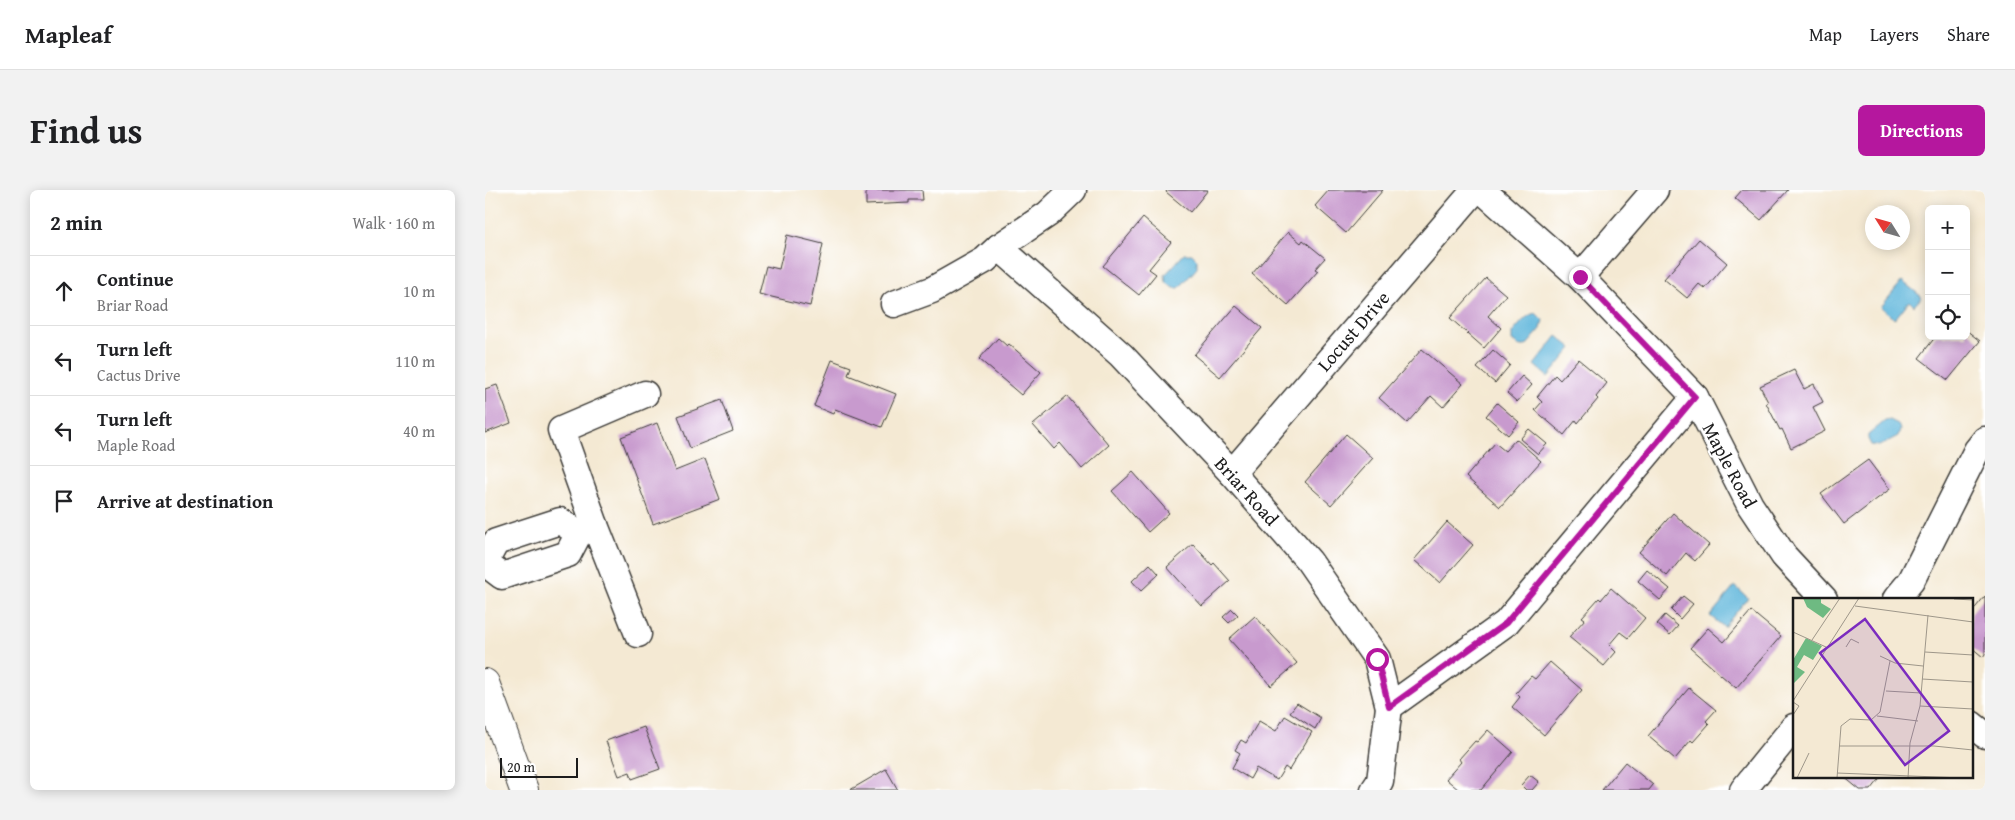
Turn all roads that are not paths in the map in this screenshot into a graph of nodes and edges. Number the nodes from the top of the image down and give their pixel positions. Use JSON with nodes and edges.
{"nodes":[{"id":1,"x":1073,"y":190,"type":"edge"},
{"id":2,"x":1475,"y":190,"type":"edge"},
{"id":3,"x":1482,"y":190,"type":"edge"},
{"id":4,"x":1655,"y":190,"type":"edge"},
{"id":5,"x":999,"y":247,"type":"junction"},
{"id":6,"x":1580,"y":277,"type":"junction"},
{"id":7,"x":894,"y":304,"type":"dead end"},
{"id":8,"x":645,"y":394,"type":"dead end"},
{"id":9,"x":1695,"y":397,"type":"junction"},
{"id":10,"x":1985,"y":440,"type":"edge"},
{"id":11,"x":1232,"y":473,"type":"junction"},
{"id":12,"x":587,"y":529,"type":"junction"},
{"id":13,"x":485,"y":562,"type":"edge"},
{"id":14,"x":1824,"y":598,"type":"edge"},
{"id":15,"x":1897,"y":598,"type":"edge"},
{"id":16,"x":638,"y":634,"type":"dead end"},
{"id":17,"x":486,"y":690,"type":"edge"},
{"id":18,"x":1389,"y":707,"type":"junction"},
{"id":19,"x":1973,"y":726,"type":"edge"},
{"id":20,"x":1793,"y":728,"type":"edge"},
{"id":21,"x":1985,"y":735,"type":"edge"},
{"id":22,"x":524,"y":790,"type":"edge"},
{"id":23,"x":1374,"y":790,"type":"edge"},
{"id":24,"x":1743,"y":790,"type":"edge"}],
"edges":[{"from":1,"to":5,"type":"street"},
{"from":2,"to":11,"type":"street","name":"Locust Drive"},
{"from":3,"to":6,"type":"street","name":"Maple Road"},
{"from":4,"to":6,"type":"street"},
{"from":5,"to":7,"type":"street"},
{"from":5,"to":11,"type":"street","name":"Briar Road"},
{"from":6,"to":9,"type":"street","name":"Maple Road"},
{"from":8,"to":12,"type":"street"},
{"from":9,"to":14,"type":"street","name":"Maple Road"},
{"from":9,"to":18,"type":"street"},
{"from":10,"to":15,"type":"street"},
{"from":11,"to":18,"type":"street","name":"Briar Road"},
{"from":12,"to":13,"type":"street"},
{"from":12,"to":16,"type":"street"},
{"from":17,"to":22,"type":"highway"},
{"from":18,"to":23,"type":"street","name":"Briar Road"},
{"from":19,"to":21,"type":"street"},
{"from":20,"to":24,"type":"street"}]}
